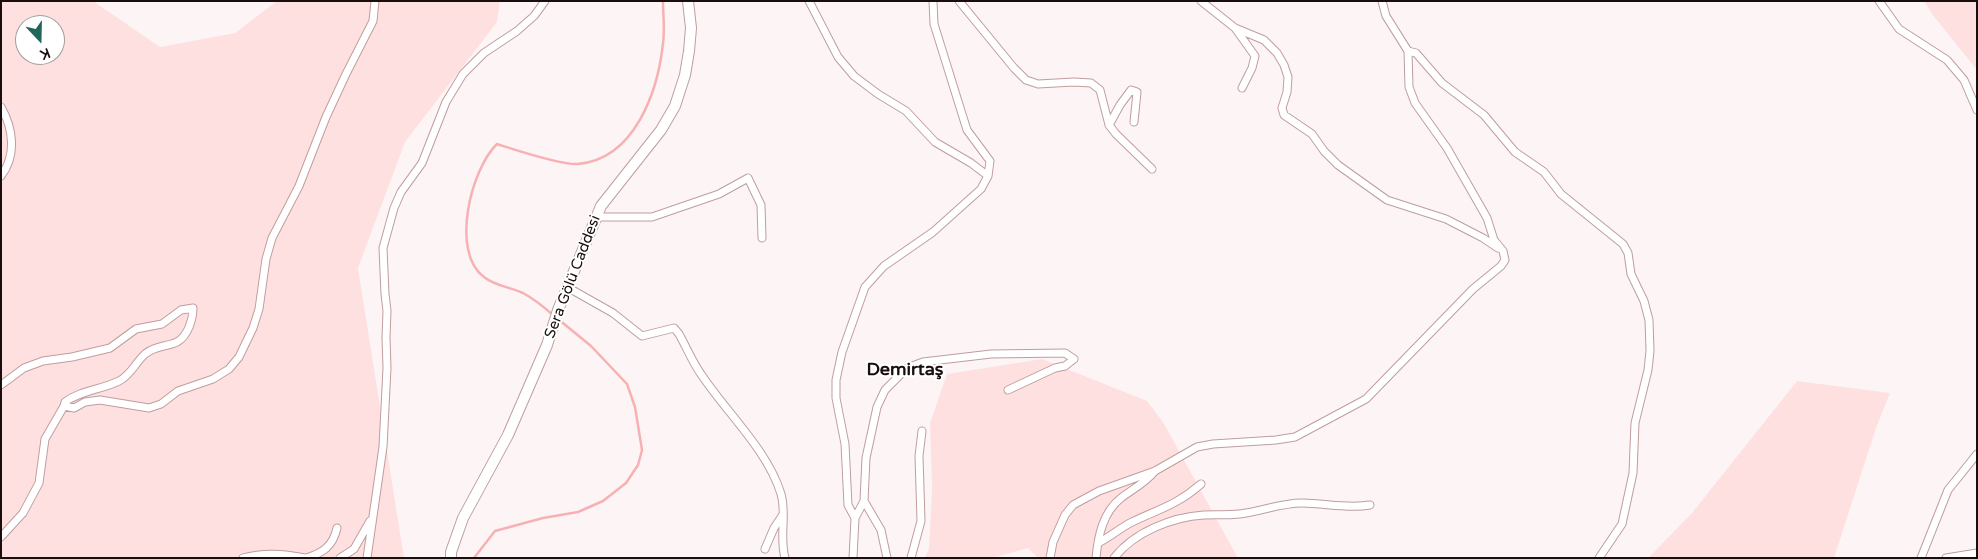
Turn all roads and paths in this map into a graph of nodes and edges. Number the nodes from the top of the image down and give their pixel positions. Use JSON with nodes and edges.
{"nodes":[{"id":1,"x":375,"y":1,"type":"edge"},
{"id":2,"x":545,"y":1,"type":"edge"},
{"id":3,"x":688,"y":1,"type":"edge"},
{"id":4,"x":809,"y":1,"type":"edge"},
{"id":5,"x":933,"y":1,"type":"edge"},
{"id":6,"x":959,"y":1,"type":"edge"},
{"id":7,"x":1201,"y":1,"type":"edge"},
{"id":8,"x":1382,"y":1,"type":"edge"},
{"id":9,"x":1879,"y":1,"type":"edge"},
{"id":10,"x":1235,"y":28,"type":"junction"},
{"id":11,"x":1408,"y":51,"type":"junction"},
{"id":12,"x":1242,"y":88,"type":"dead end"},
{"id":13,"x":1,"y":106,"type":"edge"},
{"id":14,"x":1977,"y":110,"type":"edge"},
{"id":15,"x":1134,"y":122,"type":"dead end"},
{"id":16,"x":1109,"y":125,"type":"junction"},
{"id":17,"x":1152,"y":169,"type":"dead end"},
{"id":18,"x":1,"y":176,"type":"edge"},
{"id":19,"x":988,"y":176,"type":"junction"},
{"id":20,"x":596,"y":218,"type":"junction"},
{"id":21,"x":762,"y":238,"type":"dead end"},
{"id":22,"x":1503,"y":251,"type":"junction"},
{"id":23,"x":567,"y":287,"type":"junction"},
{"id":24,"x":1,"y":385,"type":"edge"},
{"id":25,"x":1008,"y":390,"type":"dead end"},
{"id":26,"x":64,"y":406,"type":"junction"},
{"id":27,"x":922,"y":431,"type":"dead end"},
{"id":28,"x":1977,"y":454,"type":"edge"},
{"id":29,"x":1155,"y":471,"type":"junction"},
{"id":30,"x":1201,"y":484,"type":"dead end"},
{"id":31,"x":864,"y":501,"type":"junction"},
{"id":32,"x":1370,"y":505,"type":"dead end"},
{"id":33,"x":784,"y":514,"type":"junction"},
{"id":34,"x":373,"y":516,"type":"junction"},
{"id":35,"x":854,"y":518,"type":"junction"},
{"id":36,"x":337,"y":528,"type":"dead end"},
{"id":37,"x":1,"y":537,"type":"edge"},
{"id":38,"x":1098,"y":543,"type":"junction"},
{"id":39,"x":765,"y":549,"type":"dead end"},
{"id":40,"x":1977,"y":553,"type":"edge"},
{"id":41,"x":243,"y":558,"type":"edge"},
{"id":42,"x":306,"y":558,"type":"edge"},
{"id":43,"x":340,"y":558,"type":"edge"},
{"id":44,"x":367,"y":558,"type":"edge"},
{"id":45,"x":450,"y":558,"type":"edge"},
{"id":46,"x":785,"y":558,"type":"edge"},
{"id":47,"x":853,"y":558,"type":"edge"},
{"id":48,"x":887,"y":558,"type":"edge"},
{"id":49,"x":911,"y":558,"type":"edge"},
{"id":50,"x":1050,"y":558,"type":"edge"},
{"id":51,"x":1096,"y":558,"type":"edge"},
{"id":52,"x":1114,"y":558,"type":"edge"},
{"id":53,"x":1599,"y":558,"type":"edge"},
{"id":54,"x":1921,"y":558,"type":"edge"},
{"id":55,"x":1946,"y":558,"type":"edge"}],
"edges":[{"from":1,"to":26,"type":"street"},
{"from":2,"to":34,"type":"street"},
{"from":3,"to":20,"type":"main road","name":"Sera Gölü Caddesi"},
{"from":4,"to":19,"type":"street"},
{"from":5,"to":19,"type":"street"},
{"from":6,"to":16,"type":"street"},
{"from":7,"to":10,"type":"street"},
{"from":8,"to":11,"type":"street"},
{"from":9,"to":14,"type":"street"},
{"from":10,"to":12,"type":"street"},
{"from":10,"to":22,"type":"street"},
{"from":11,"to":22,"type":"street"},
{"from":11,"to":53,"type":"street"},
{"from":13,"to":18,"type":"street"},
{"from":15,"to":16,"type":"street"},
{"from":16,"to":17,"type":"street"},
{"from":19,"to":35,"type":"street"},
{"from":20,"to":21,"type":"street"},
{"from":20,"to":23,"type":"main road","name":"Sera Gölü Caddesi"},
{"from":22,"to":29,"type":"street"},
{"from":23,"to":33,"type":"street"},
{"from":23,"to":45,"type":"main road","name":"Sera Gölü Caddesi"},
{"from":24,"to":26,"type":"street"},
{"from":25,"to":31,"type":"street"},
{"from":26,"to":37,"type":"street"},
{"from":27,"to":49,"type":"street"},
{"from":28,"to":54,"type":"street"},
{"from":29,"to":38,"type":"street"},
{"from":29,"to":50,"type":"street"},
{"from":30,"to":38,"type":"street"},
{"from":31,"to":35,"type":"street"},
{"from":31,"to":48,"type":"street"},
{"from":32,"to":52,"type":"street"},
{"from":33,"to":39,"type":"street"},
{"from":33,"to":46,"type":"street"},
{"from":34,"to":43,"type":"street"},
{"from":34,"to":44,"type":"street"},
{"from":35,"to":47,"type":"street"},
{"from":36,"to":42,"type":"street"},
{"from":38,"to":51,"type":"street"},
{"from":40,"to":55,"type":"street"},
{"from":41,"to":42,"type":"street"}]}
